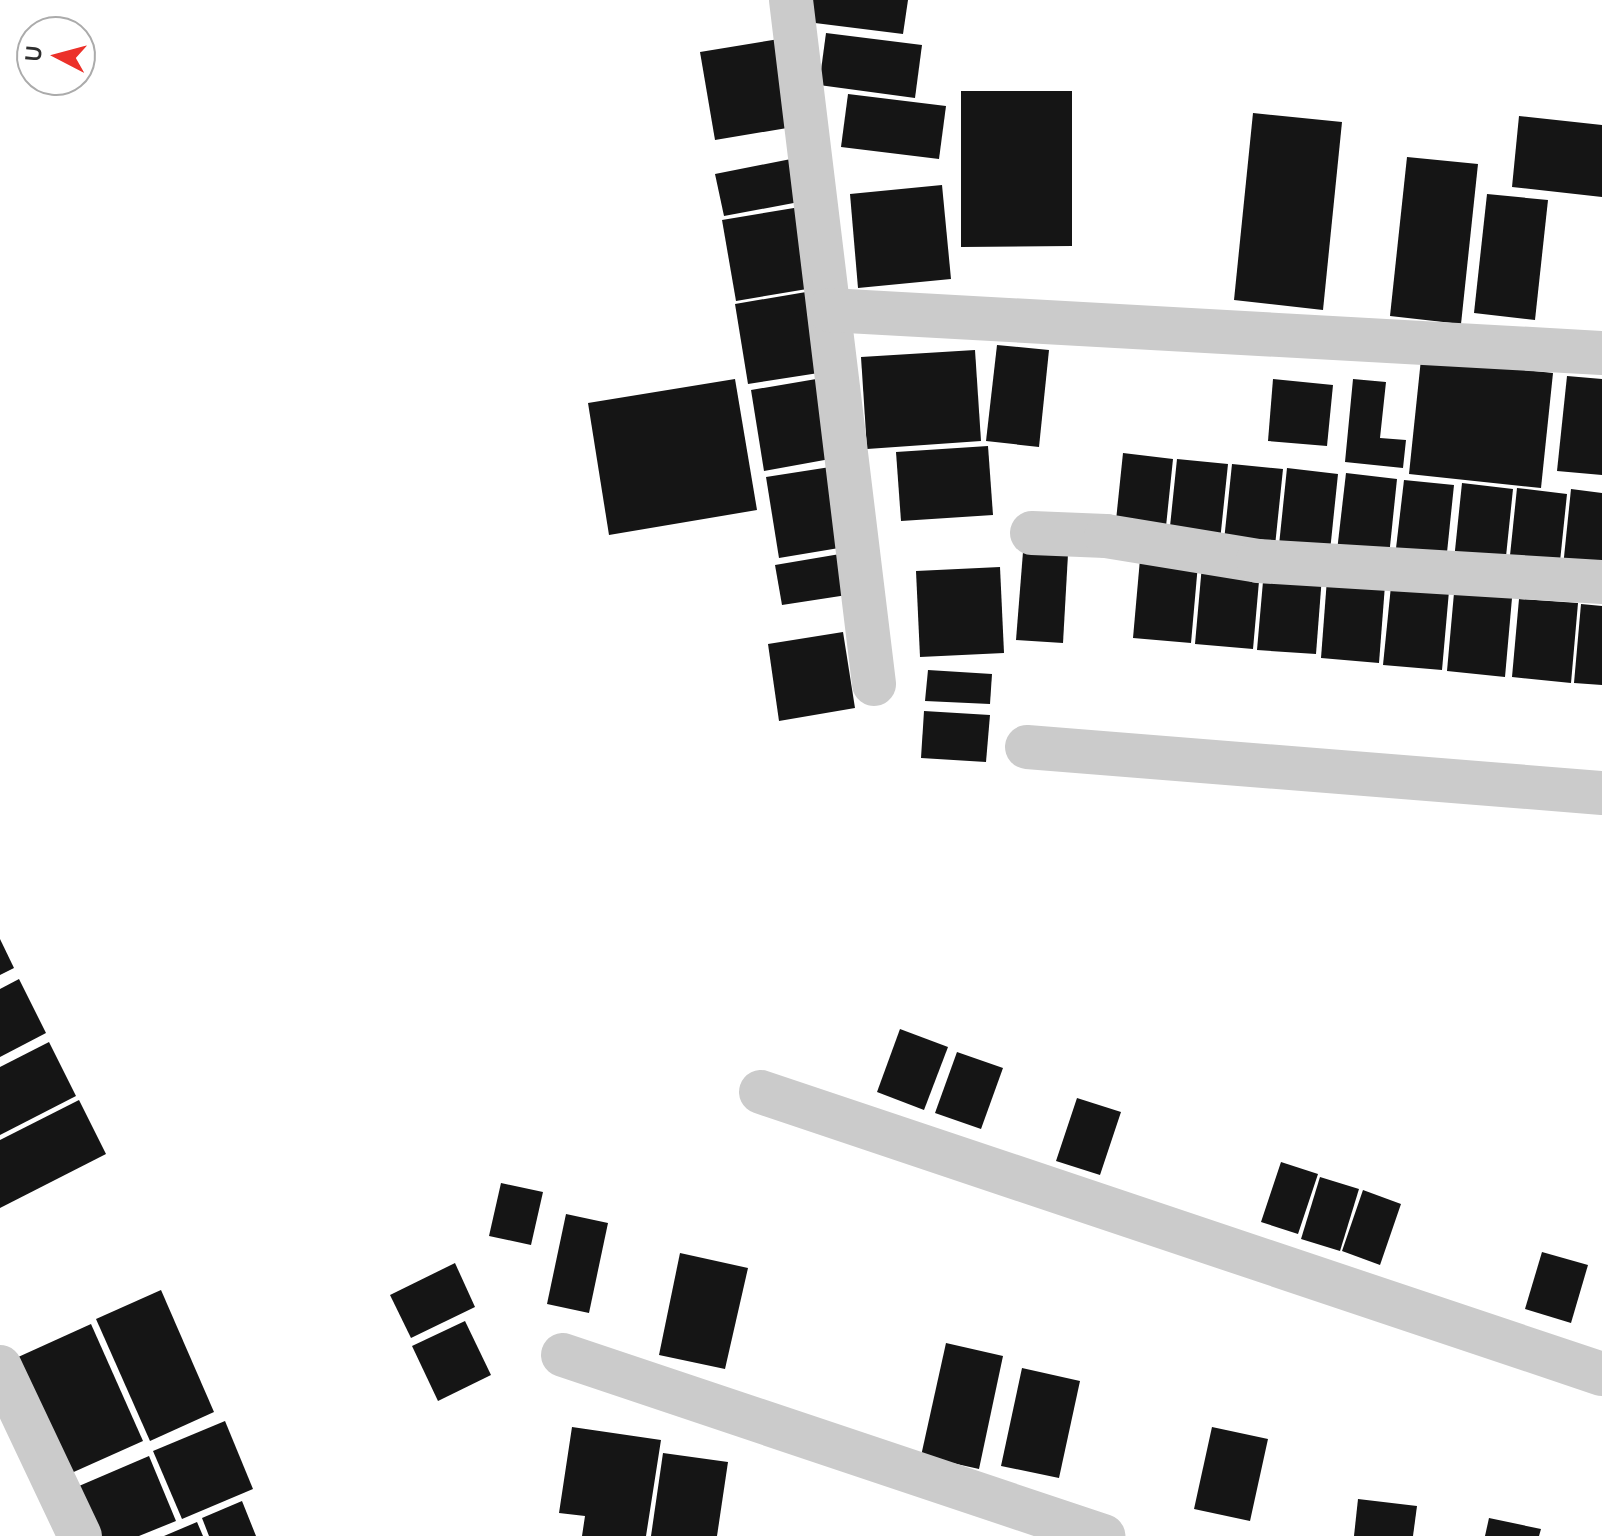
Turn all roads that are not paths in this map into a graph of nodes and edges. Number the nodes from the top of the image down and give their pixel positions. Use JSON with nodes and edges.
{"nodes":[{"id":1,"x":791,"y":0,"type":"edge"},
{"id":2,"x":829,"y":310,"type":"junction"},
{"id":3,"x":1602,"y":353,"type":"edge"},
{"id":4,"x":1032,"y":533,"type":"dead end"},
{"id":5,"x":1602,"y":582,"type":"edge"},
{"id":6,"x":874,"y":684,"type":"dead end"},
{"id":7,"x":1027,"y":747,"type":"dead end"},
{"id":8,"x":1602,"y":793,"type":"edge"},
{"id":9,"x":761,"y":1092,"type":"dead end"},
{"id":10,"x":563,"y":1355,"type":"dead end"},
{"id":11,"x":0,"y":1367,"type":"edge"},
{"id":12,"x":1602,"y":1374,"type":"edge"},
{"id":13,"x":80,"y":1536,"type":"edge"},
{"id":14,"x":1103,"y":1536,"type":"edge"}],
"edges":[{"from":1,"to":2,"type":"street"},
{"from":2,"to":3,"type":"street"},
{"from":2,"to":6,"type":"street"},
{"from":4,"to":5,"type":"street"},
{"from":7,"to":8,"type":"street"},
{"from":9,"to":12,"type":"street"},
{"from":10,"to":14,"type":"street"},
{"from":11,"to":13,"type":"street"}]}
